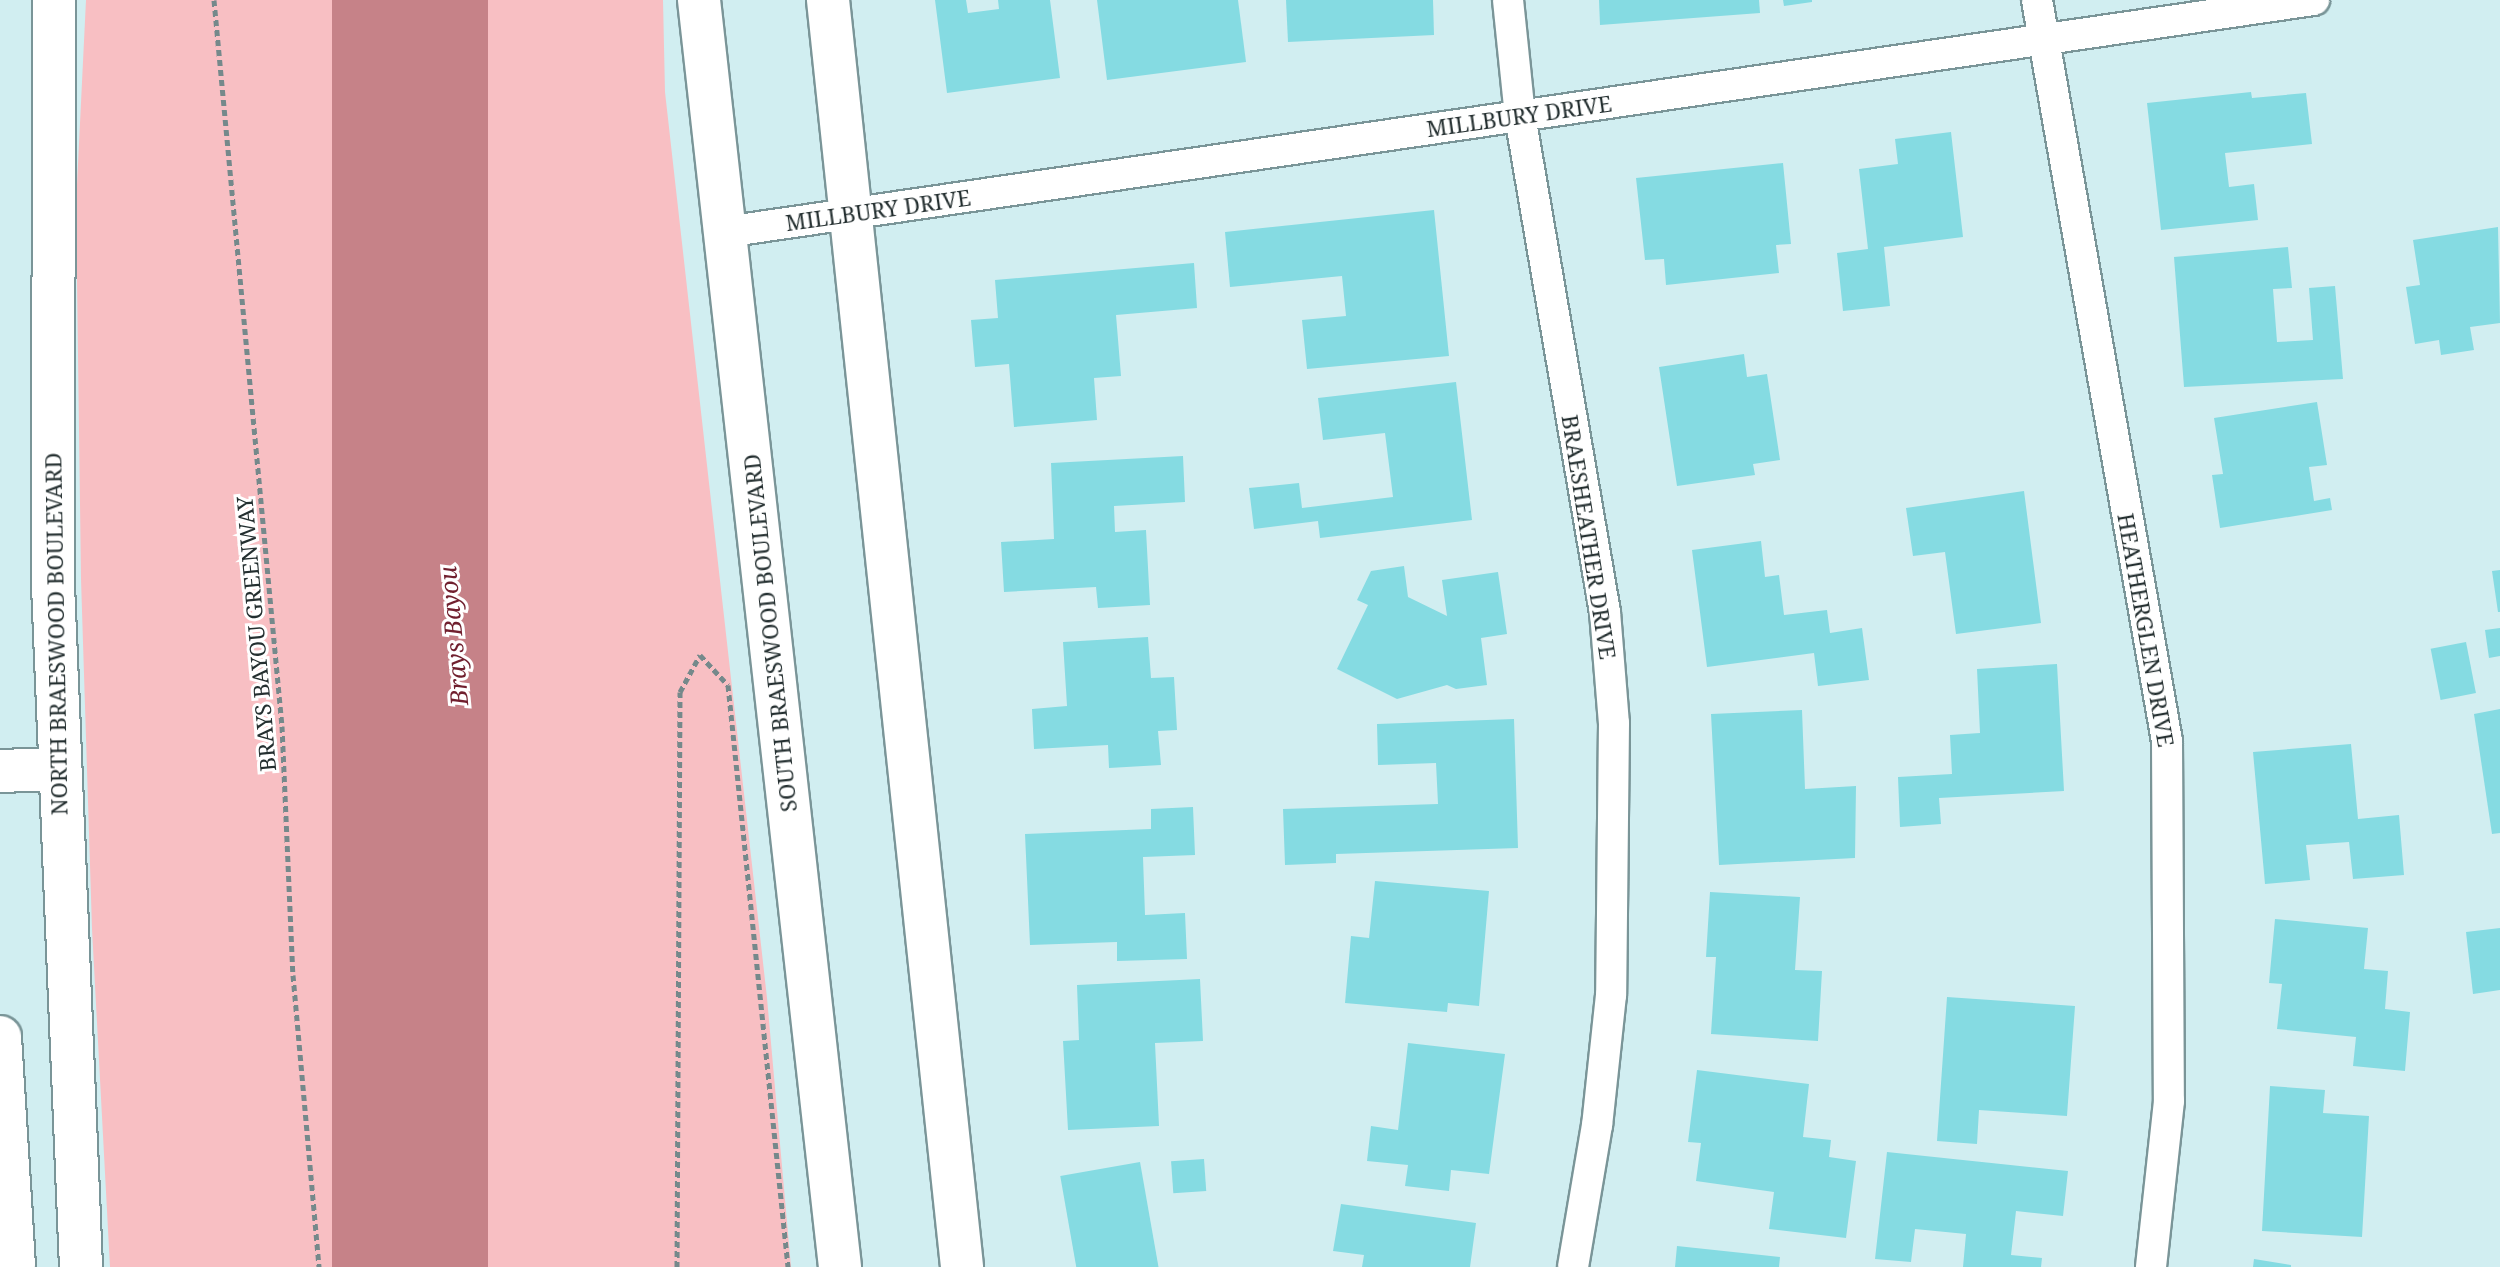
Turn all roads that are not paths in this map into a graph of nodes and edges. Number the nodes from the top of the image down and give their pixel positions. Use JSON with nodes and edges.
{"nodes":[{"id":1,"x":54,"y":0,"type":"edge"},
{"id":2,"x":699,"y":0,"type":"edge"},
{"id":3,"x":828,"y":0,"type":"edge"},
{"id":4,"x":1508,"y":0,"type":"edge"},
{"id":5,"x":2037,"y":0,"type":"edge"},
{"id":6,"x":2314,"y":0,"type":"edge"},
{"id":7,"x":2042,"y":40,"type":"junction"},
{"id":8,"x":1520,"y":116,"type":"junction"},
{"id":9,"x":849,"y":215,"type":"junction"},
{"id":10,"x":725,"y":232,"type":"junction"},
{"id":11,"x":58,"y":769,"type":"junction"},
{"id":12,"x":0,"y":771,"type":"edge"},
{"id":13,"x":0,"y":1037,"type":"edge"},
{"id":14,"x":14,"y":1267,"type":"edge"},
{"id":15,"x":81,"y":1267,"type":"edge"},
{"id":16,"x":840,"y":1267,"type":"edge"},
{"id":17,"x":962,"y":1267,"type":"edge"},
{"id":18,"x":1573,"y":1267,"type":"edge"},
{"id":19,"x":2151,"y":1267,"type":"edge"}],
"edges":[{"from":1,"to":11,"type":"main road","name":"NORTH BRAESWOOD BOULEVARD"},
{"from":2,"to":10,"type":"main road","name":"SOUTH BRAESWOOD BOULEVARD"},
{"from":3,"to":9,"type":"main road"},
{"from":4,"to":8,"type":"street","name":"BRAESHEATHER DRIVE"},
{"from":5,"to":7,"type":"street","name":"HEATHERGLEN DRIVE"},
{"from":6,"to":7,"type":"street","name":"MILLBURY DRIVE"},
{"from":7,"to":8,"type":"street","name":"MILLBURY DRIVE"},
{"from":7,"to":19,"type":"street","name":"HEATHERGLEN DRIVE"},
{"from":8,"to":9,"type":"street","name":"MILLBURY DRIVE"},
{"from":8,"to":18,"type":"street","name":"BRAESHEATHER DRIVE"},
{"from":9,"to":10,"type":"street","name":"MILLBURY DRIVE"},
{"from":9,"to":17,"type":"main road"},
{"from":10,"to":16,"type":"main road","name":"SOUTH BRAESWOOD BOULEVARD"},
{"from":11,"to":12,"type":"main road"},
{"from":11,"to":15,"type":"main road","name":"NORTH BRAESWOOD BOULEVARD"},
{"from":13,"to":14,"type":"main road"}]}
